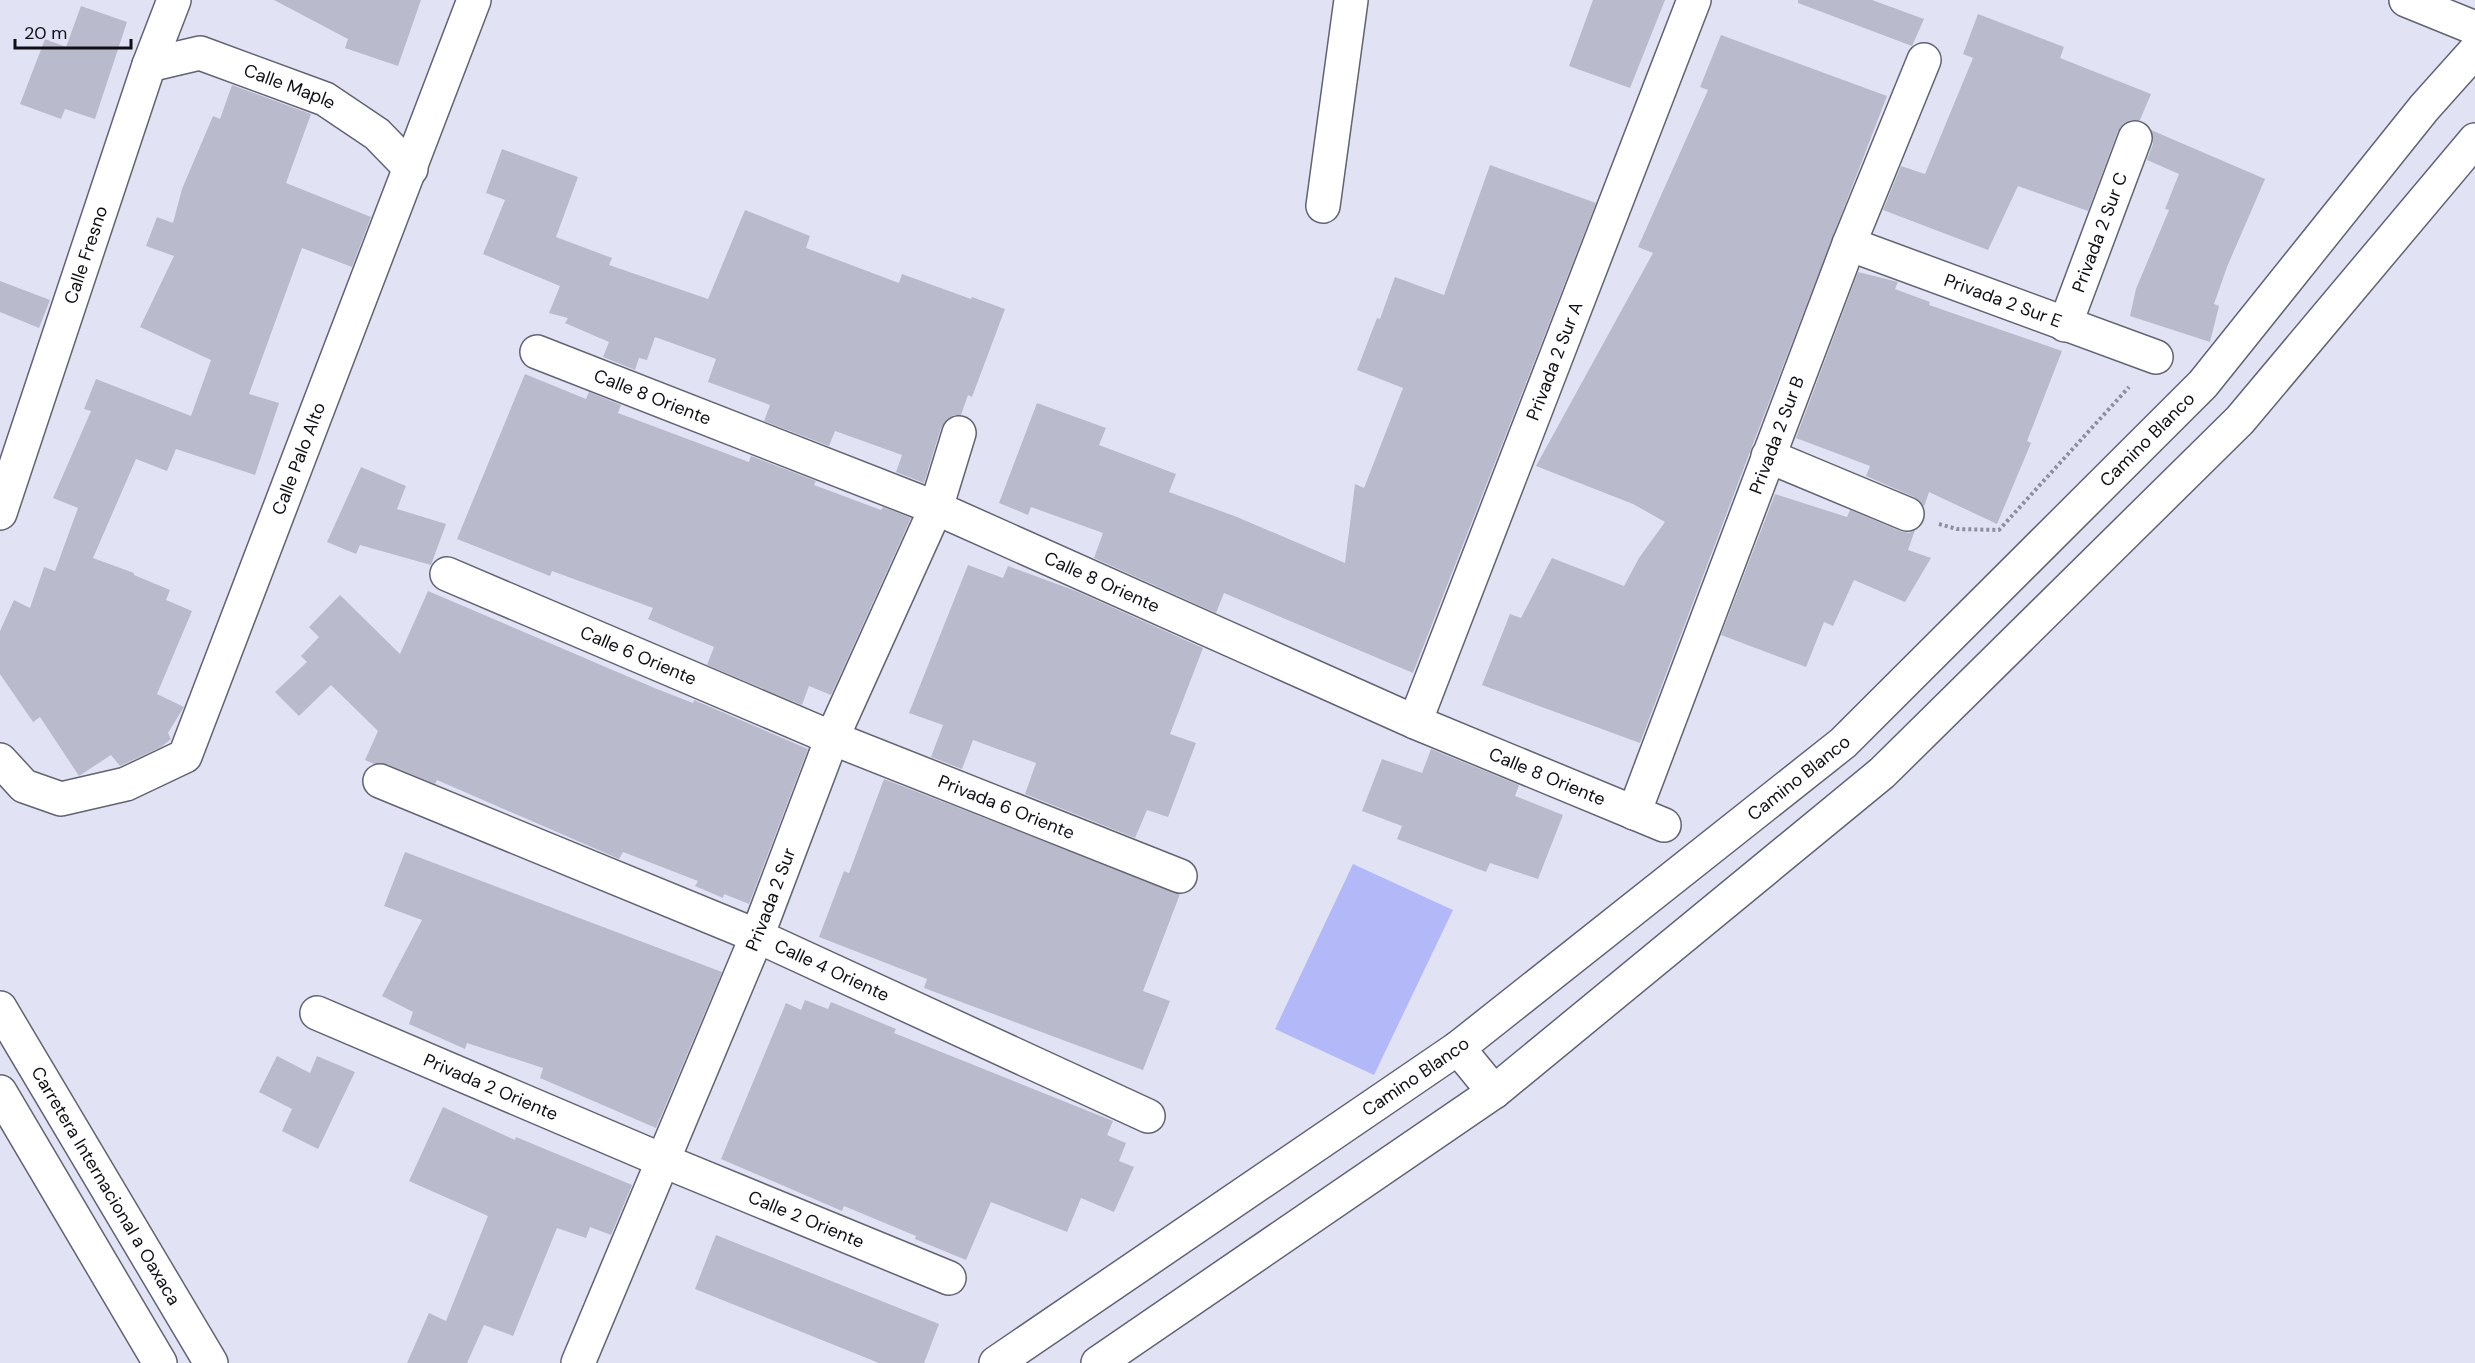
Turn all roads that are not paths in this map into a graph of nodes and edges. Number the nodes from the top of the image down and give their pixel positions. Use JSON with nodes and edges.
{"nodes":[{"id":1,"x":174,"y":0,"type":"edge"},
{"id":2,"x":474,"y":0,"type":"edge"},
{"id":3,"x":1351,"y":0,"type":"edge"},
{"id":4,"x":1694,"y":0,"type":"edge"},
{"id":5,"x":2406,"y":0,"type":"edge"},
{"id":6,"x":2475,"y":28,"type":"edge"},
{"id":7,"x":2475,"y":51,"type":"edge"},
{"id":8,"x":1924,"y":60,"type":"dead end"},
{"id":9,"x":149,"y":65,"type":"junction"},
{"id":10,"x":2135,"y":138,"type":"dead end"},
{"id":11,"x":2475,"y":141,"type":"edge"},
{"id":12,"x":411,"y":169,"type":"junction"},
{"id":13,"x":1323,"y":206,"type":"dead end"},
{"id":14,"x":1849,"y":244,"type":"junction"},
{"id":15,"x":2066,"y":325,"type":"junction"},
{"id":16,"x":537,"y":351,"type":"dead end"},
{"id":17,"x":2156,"y":357,"type":"road end"},
{"id":18,"x":2203,"y":384,"type":"junction"},
{"id":19,"x":2240,"y":420,"type":"junction"},
{"id":20,"x":959,"y":433,"type":"dead end"},
{"id":21,"x":1768,"y":456,"type":"junction"},
{"id":22,"x":936,"y":508,"type":"junction"},
{"id":23,"x":0,"y":513,"type":"edge"},
{"id":24,"x":1907,"y":514,"type":"road end"},
{"id":25,"x":447,"y":574,"type":"dead end"},
{"id":26,"x":1415,"y":722,"type":"junction"},
{"id":27,"x":832,"y":738,"type":"junction"},
{"id":28,"x":0,"y":760,"type":"edge"},
{"id":29,"x":380,"y":781,"type":"dead end"},
{"id":30,"x":1634,"y":813,"type":"junction"},
{"id":31,"x":1664,"y":825,"type":"dead end"},
{"id":32,"x":1180,"y":876,"type":"dead end"},
{"id":33,"x":757,"y":936,"type":"junction"},
{"id":34,"x":0,"y":1008,"type":"edge"},
{"id":35,"x":318,"y":1013,"type":"dead end"},
{"id":36,"x":1458,"y":1048,"type":"junction"},
{"id":37,"x":0,"y":1092,"type":"edge"},
{"id":38,"x":1494,"y":1092,"type":"junction"},
{"id":39,"x":1148,"y":1116,"type":"dead end"},
{"id":40,"x":664,"y":1161,"type":"junction"},
{"id":41,"x":949,"y":1278,"type":"dead end"},
{"id":42,"x":160,"y":1363,"type":"edge"},
{"id":43,"x":211,"y":1363,"type":"edge"},
{"id":44,"x":578,"y":1363,"type":"edge"},
{"id":45,"x":996,"y":1363,"type":"edge"},
{"id":46,"x":1098,"y":1363,"type":"edge"}],
"edges":[{"from":1,"to":9,"type":"street","name":"Calle Fresno"},
{"from":2,"to":12,"type":"street","name":"Calle Palo Alto"},
{"from":3,"to":13,"type":"street"},
{"from":4,"to":26,"type":"street","name":"Privada 2 Sur A"},
{"from":5,"to":6,"type":"street"},
{"from":7,"to":18,"type":"street","name":"Camino Blanco"},
{"from":8,"to":14,"type":"street","name":"Privada 2 Sur B"},
{"from":9,"to":12,"type":"street","name":"Calle Maple"},
{"from":9,"to":23,"type":"street","name":"Calle Fresno"},
{"from":10,"to":15,"type":"street","name":"Privada 2 Sur C"},
{"from":11,"to":19,"type":"street"},
{"from":12,"to":28,"type":"street","name":"Calle Palo Alto"},
{"from":14,"to":15,"type":"street","name":"Privada 2 Sur E"},
{"from":14,"to":21,"type":"street","name":"Privada 2 Sur B"},
{"from":15,"to":17,"type":"street","name":"Privada 2 Sur E"},
{"from":16,"to":22,"type":"street","name":"Calle 8 Oriente"},
{"from":18,"to":19,"type":"street"},
{"from":18,"to":36,"type":"street","name":"Camino Blanco"},
{"from":19,"to":38,"type":"street"},
{"from":20,"to":22,"type":"street","name":"Privada 2 Sur"},
{"from":21,"to":24,"type":"street"},
{"from":21,"to":30,"type":"street","name":"Privada 2 Sur B"},
{"from":22,"to":26,"type":"street","name":"Calle 8 Oriente"},
{"from":22,"to":27,"type":"street","name":"Privada 2 Sur"},
{"from":25,"to":27,"type":"street","name":"Calle 6 Oriente"},
{"from":26,"to":30,"type":"street","name":"Calle 8 Oriente"},
{"from":27,"to":32,"type":"street","name":"Privada 6 Oriente"},
{"from":27,"to":33,"type":"street","name":"Privada 2 Sur"},
{"from":29,"to":33,"type":"street","name":"Calle 4 Oriente"},
{"from":30,"to":31,"type":"street","name":"Calle 8 Oriente"},
{"from":33,"to":39,"type":"street","name":"Calle 4 Oriente"},
{"from":33,"to":40,"type":"street","name":"Privada 2 Sur"},
{"from":34,"to":43,"type":"street","name":"Carretera Internacional a Oaxaca"},
{"from":35,"to":40,"type":"street","name":"Privada 2 Oriente"},
{"from":36,"to":38,"type":"street"},
{"from":36,"to":45,"type":"street","name":"Camino Blanco"},
{"from":37,"to":42,"type":"street"},
{"from":38,"to":46,"type":"street"},
{"from":40,"to":41,"type":"street","name":"Calle 2 Oriente"},
{"from":40,"to":44,"type":"street","name":"Privada 2 Sur"}]}
